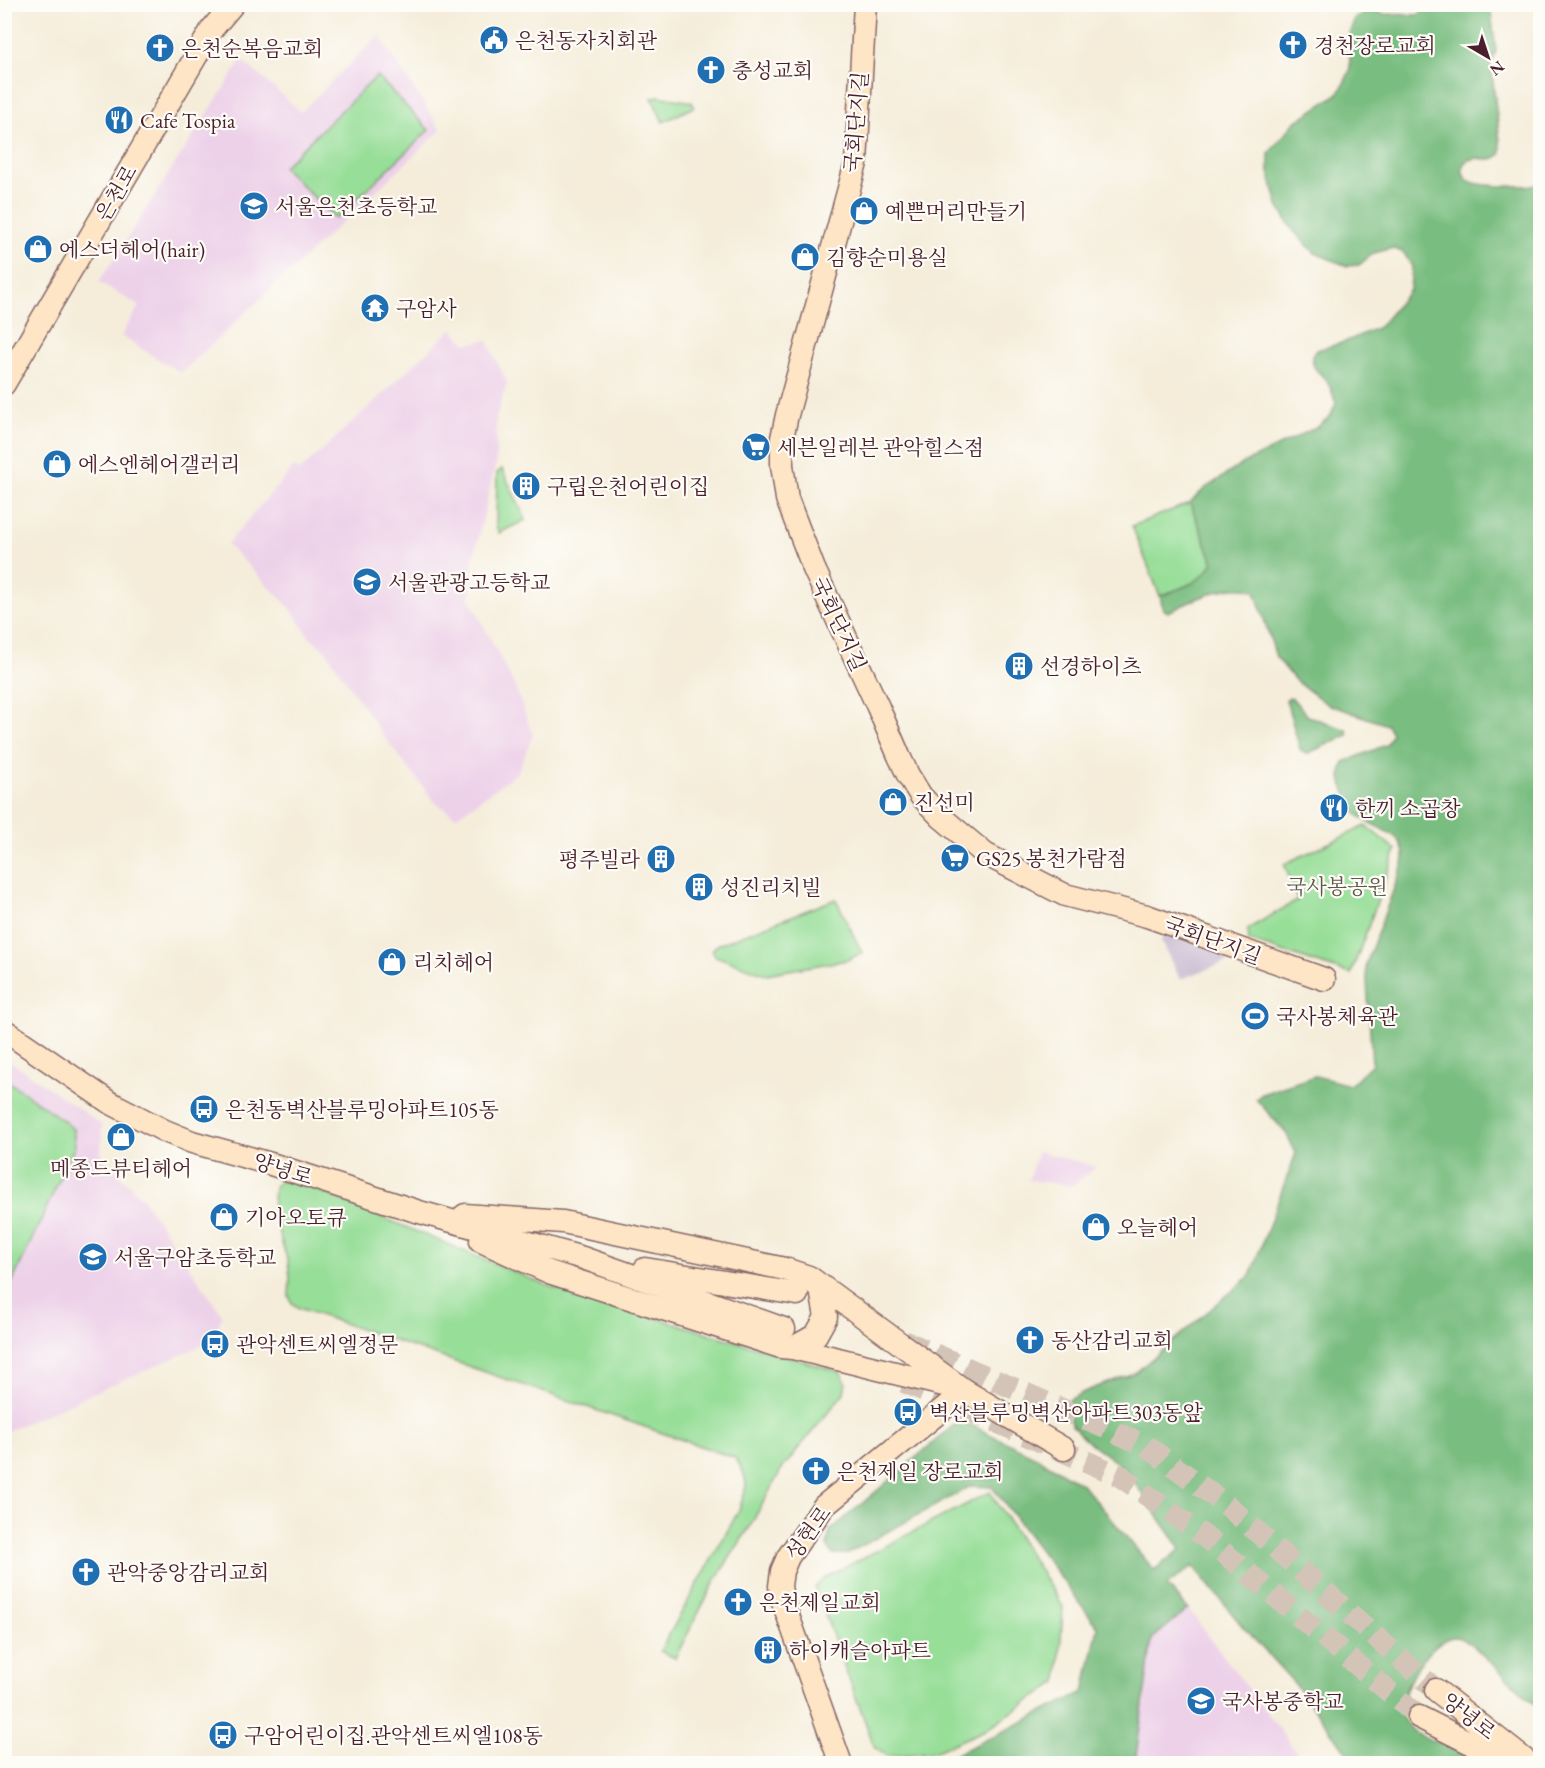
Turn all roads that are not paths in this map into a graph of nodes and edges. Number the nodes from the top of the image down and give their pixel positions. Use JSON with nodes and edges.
{"nodes":[{"id":1,"x":233,"y":4,"type":"edge"},
{"id":2,"x":865,"y":4,"type":"edge"},
{"id":3,"x":4,"y":384,"type":"edge"},
{"id":4,"x":1324,"y":979,"type":"dead end"},
{"id":5,"x":4,"y":1030,"type":"edge"},
{"id":6,"x":416,"y":1211,"type":"junction"},
{"id":7,"x":584,"y":1258,"type":"junction"},
{"id":8,"x":803,"y":1286,"type":"junction"},
{"id":9,"x":789,"y":1339,"type":"junction"},
{"id":10,"x":965,"y":1391,"type":"junction"},
{"id":11,"x":1064,"y":1449,"type":"dead end"},
{"id":12,"x":1436,"y":1690,"type":"tunnel mouth"},
{"id":13,"x":1419,"y":1717,"type":"tunnel mouth"},
{"id":14,"x":842,"y":1764,"type":"edge"},
{"id":15,"x":1512,"y":1764,"type":"edge"},
{"id":16,"x":1530,"y":1764,"type":"edge"}],
"edges":[{"from":1,"to":3,"type":"main road","name":"은천로"},
{"from":2,"to":4,"type":"main road","name":"국회단지길"},
{"from":5,"to":6,"type":"main road","name":"양녕로"},
{"from":6,"to":7,"type":"main road","name":"양녕로"},
{"from":6,"to":8,"type":"main road"},
{"from":6,"to":9,"type":"main road"},
{"from":7,"to":8,"type":"main road","name":"양녕로"},
{"from":7,"to":9,"type":"main road","name":"양녕로"},
{"from":8,"to":9,"type":"main road"},
{"from":8,"to":10,"type":"main road"},
{"from":9,"to":10,"type":"main road"},
{"from":10,"to":11,"type":"main road"},
{"from":10,"to":14,"type":"main road","name":"성현로"},
{"from":12,"to":16,"type":"main road","name":"양녕로"},
{"from":13,"to":15,"type":"main road","name":"양녕로"}]}
